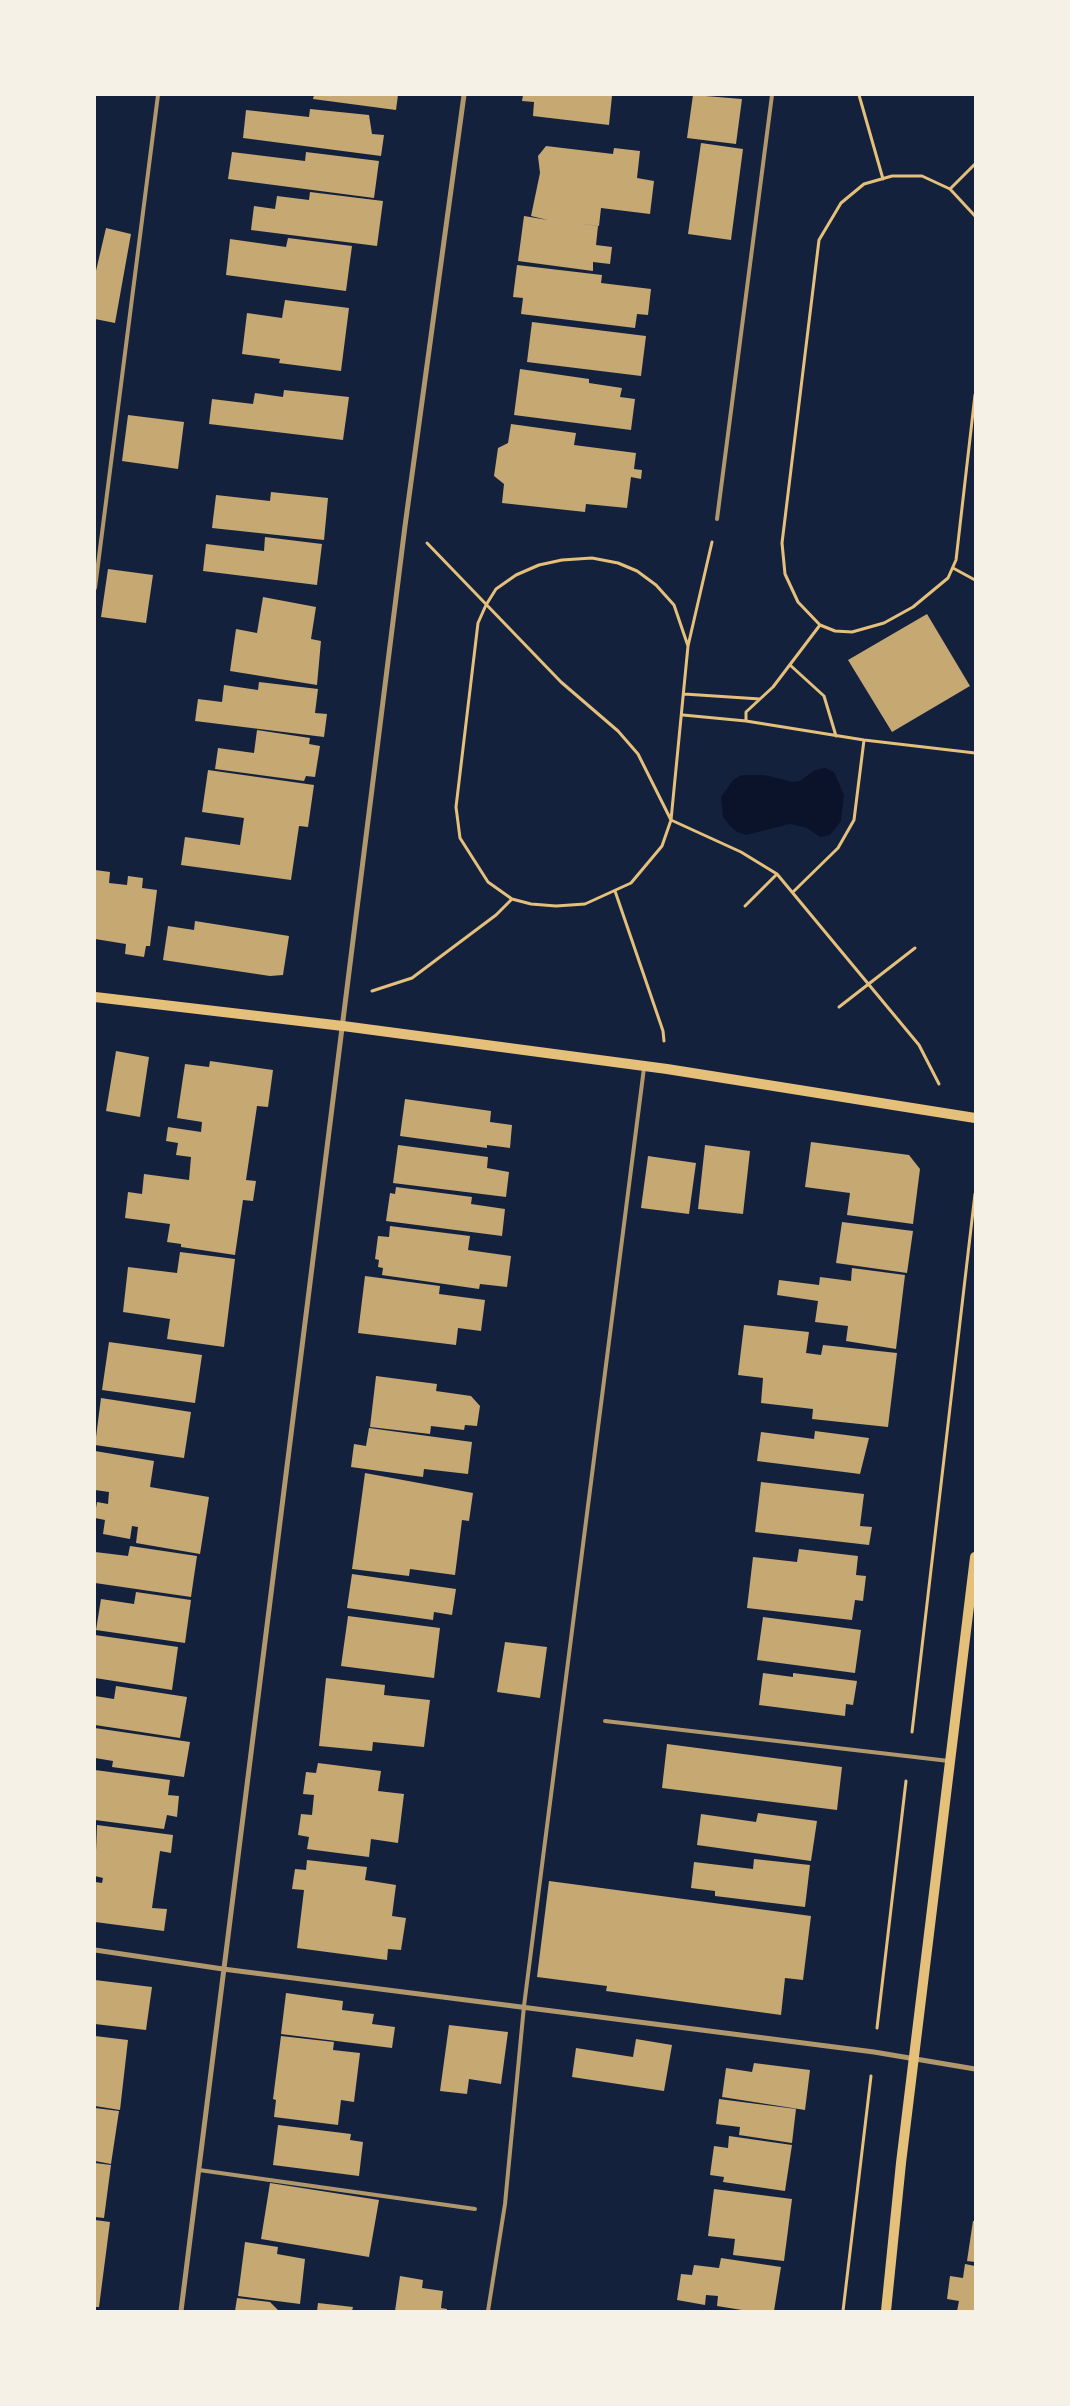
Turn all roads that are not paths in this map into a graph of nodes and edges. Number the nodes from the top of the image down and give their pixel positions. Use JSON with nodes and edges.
{"nodes":[{"id":1,"x":158,"y":95,"type":"edge"},
{"id":2,"x":464,"y":95,"type":"edge"},
{"id":3,"x":772,"y":95,"type":"edge"},
{"id":4,"x":717,"y":519,"type":"road end"},
{"id":5,"x":95,"y":588,"type":"edge"},
{"id":6,"x":95,"y":997,"type":"edge"},
{"id":7,"x":344,"y":1026,"type":"junction"},
{"id":8,"x":644,"y":1067,"type":"junction"},
{"id":9,"x":975,"y":1118,"type":"edge"},
{"id":10,"x":975,"y":1558,"type":"edge"},
{"id":11,"x":605,"y":1721,"type":"dead end"},
{"id":12,"x":951,"y":1762,"type":"junction"},
{"id":13,"x":95,"y":1950,"type":"edge"},
{"id":14,"x":223,"y":1969,"type":"junction"},
{"id":15,"x":524,"y":2006,"type":"junction"},
{"id":16,"x":915,"y":2060,"type":"junction"},
{"id":17,"x":975,"y":2069,"type":"edge"},
{"id":18,"x":199,"y":2170,"type":"junction"},
{"id":19,"x":475,"y":2209,"type":"dead end"},
{"id":20,"x":181,"y":2311,"type":"edge"},
{"id":21,"x":488,"y":2311,"type":"edge"},
{"id":22,"x":886,"y":2311,"type":"edge"}],
"edges":[{"from":1,"to":5,"type":"lane"},
{"from":2,"to":7,"type":"street"},
{"from":3,"to":4,"type":"lane"},
{"from":6,"to":7,"type":"main road"},
{"from":7,"to":8,"type":"main road"},
{"from":7,"to":14,"type":"street"},
{"from":8,"to":9,"type":"main road"},
{"from":8,"to":15,"type":"lane"},
{"from":10,"to":12,"type":"main road"},
{"from":11,"to":12,"type":"lane"},
{"from":12,"to":16,"type":"main road"},
{"from":13,"to":14,"type":"street"},
{"from":14,"to":15,"type":"street"},
{"from":14,"to":18,"type":"street"},
{"from":15,"to":16,"type":"street"},
{"from":15,"to":21,"type":"lane"},
{"from":16,"to":17,"type":"street"},
{"from":16,"to":22,"type":"main road"},
{"from":18,"to":19,"type":"lane"},
{"from":18,"to":20,"type":"street"}]}
